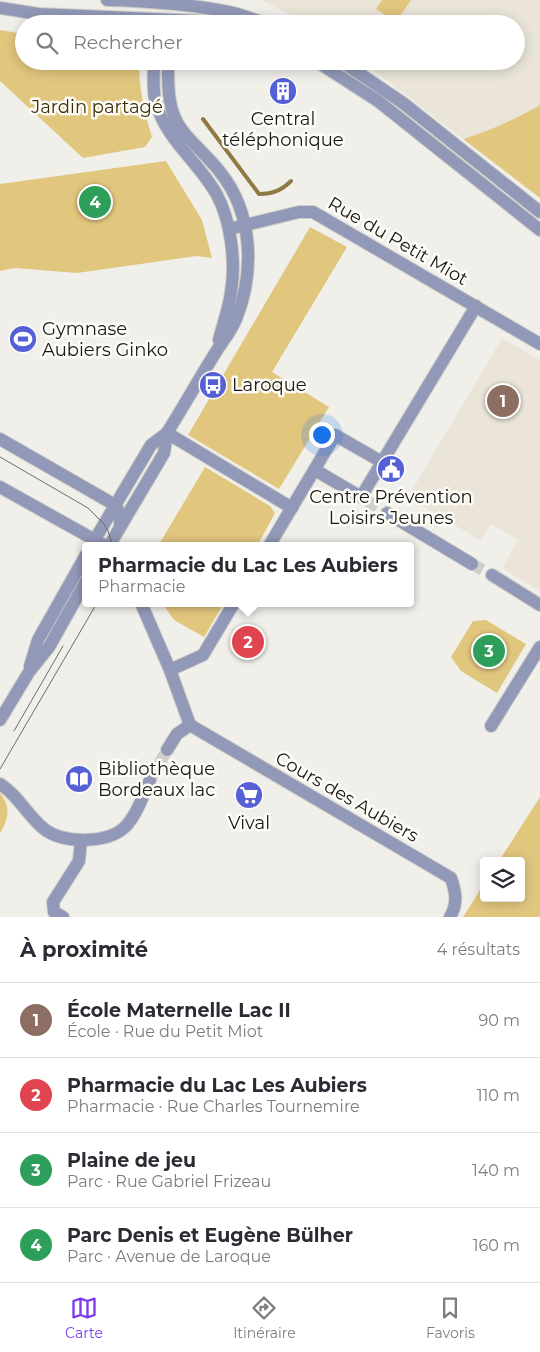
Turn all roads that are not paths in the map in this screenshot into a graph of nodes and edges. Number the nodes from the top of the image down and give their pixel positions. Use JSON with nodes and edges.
{"nodes":[{"id":1,"x":107,"y":0,"type":"edge"},
{"id":2,"x":151,"y":2,"type":"junction"},
{"id":3,"x":170,"y":4,"type":"junction"},
{"id":4,"x":0,"y":8,"type":"edge"},
{"id":5,"x":55,"y":15,"type":"edge"},
{"id":6,"x":150,"y":15,"type":"edge"},
{"id":7,"x":170,"y":15,"type":"edge"},
{"id":8,"x":242,"y":15,"type":"edge"},
{"id":9,"x":154,"y":70,"type":"edge"},
{"id":10,"x":168,"y":70,"type":"edge"},
{"id":11,"x":330,"y":70,"type":"edge"},
{"id":12,"x":354,"y":70,"type":"edge"},
{"id":13,"x":540,"y":212,"type":"edge"},
{"id":14,"x":246,"y":226,"type":"junction"},
{"id":15,"x":229,"y":229,"type":"junction"},
{"id":16,"x":540,"y":230,"type":"edge"},
{"id":17,"x":476,"y":306,"type":"junction"},
{"id":18,"x":540,"y":344,"type":"edge"},
{"id":19,"x":215,"y":352,"type":"junction"},
{"id":20,"x":167,"y":433,"type":"junction"},
{"id":21,"x":0,"y":439,"type":"edge"},
{"id":22,"x":382,"y":462,"type":"junction"},
{"id":23,"x":315,"y":470,"type":"junction"},
{"id":24,"x":0,"y":487,"type":"edge"},
{"id":25,"x":115,"y":505,"type":"junction"},
{"id":26,"x":292,"y":508,"type":"junction"},
{"id":27,"x":387,"y":513,"type":"tunnel mouth"},
{"id":28,"x":120,"y":525,"type":"junction"},
{"id":29,"x":93,"y":542,"type":"edge"},
{"id":30,"x":97,"y":542,"type":"edge"},
{"id":31,"x":111,"y":542,"type":"edge"},
{"id":32,"x":271,"y":542,"type":"edge"},
{"id":33,"x":82,"y":562,"type":"edge"},
{"id":34,"x":472,"y":564,"type":"tunnel mouth"},
{"id":35,"x":492,"y":576,"type":"tunnel mouth"},
{"id":36,"x":82,"y":588,"type":"edge"},
{"id":37,"x":540,"y":605,"type":"edge"},
{"id":38,"x":143,"y":607,"type":"edge"},
{"id":39,"x":232,"y":607,"type":"edge"},
{"id":40,"x":540,"y":647,"type":"edge"},
{"id":41,"x":170,"y":670,"type":"junction"},
{"id":42,"x":29,"y":672,"type":"junction"},
{"id":43,"x":0,"y":720,"type":"edge"},
{"id":44,"x":190,"y":725,"type":"junction"},
{"id":45,"x":491,"y":726,"type":"dead end"},
{"id":46,"x":168,"y":750,"type":"tunnel mouth"},
{"id":47,"x":150,"y":780,"type":"tunnel mouth"},
{"id":48,"x":0,"y":784,"type":"edge"},
{"id":49,"x":81,"y":840,"type":"junction"},
{"id":50,"x":63,"y":917,"type":"edge"},
{"id":51,"x":450,"y":917,"type":"edge"}],
"edges":[{"from":1,"to":2,"type":"street"},
{"from":2,"to":3,"type":"street"},
{"from":2,"to":6,"type":"street"},
{"from":3,"to":7,"type":"street"},
{"from":3,"to":8,"type":"street"},
{"from":4,"to":5,"type":"street"},
{"from":9,"to":15,"type":"street"},
{"from":10,"to":14,"type":"street"},
{"from":11,"to":16,"type":"street"},
{"from":12,"to":13,"type":"street"},
{"from":14,"to":15,"type":"street","name":"Rue du Petit Miot"},
{"from":14,"to":17,"type":"street","name":"Rue du Petit Miot"},
{"from":14,"to":19,"type":"street"},
{"from":15,"to":19,"type":"street"},
{"from":17,"to":18,"type":"street","name":"Rue du Petit Miot"},
{"from":17,"to":22,"type":"street"},
{"from":19,"to":20,"type":"street"},
{"from":20,"to":25,"type":"street"},
{"from":20,"to":26,"type":"street"},
{"from":20,"to":28,"type":"street"},
{"from":21,"to":25,"type":"street"},
{"from":22,"to":23,"type":"street"},
{"from":22,"to":23,"type":"street"},
{"from":23,"to":26,"type":"street"},
{"from":24,"to":29,"type":"street"},
{"from":25,"to":28,"type":"street"},
{"from":25,"to":30,"type":"street"},
{"from":26,"to":32,"type":"street"},
{"from":27,"to":34,"type":"street"},
{"from":28,"to":31,"type":"street"},
{"from":33,"to":42,"type":"street"},
{"from":35,"to":37,"type":"street"},
{"from":36,"to":42,"type":"street"},
{"from":38,"to":41,"type":"street"},
{"from":39,"to":41,"type":"street"},
{"from":40,"to":45,"type":"street"},
{"from":41,"to":44,"type":"street"},
{"from":42,"to":43,"type":"street"},
{"from":44,"to":46,"type":"street"},
{"from":44,"to":51,"type":"street","name":"Cours des Aubiers"},
{"from":47,"to":49,"type":"street"},
{"from":48,"to":49,"type":"street"},
{"from":49,"to":50,"type":"street"}]}
